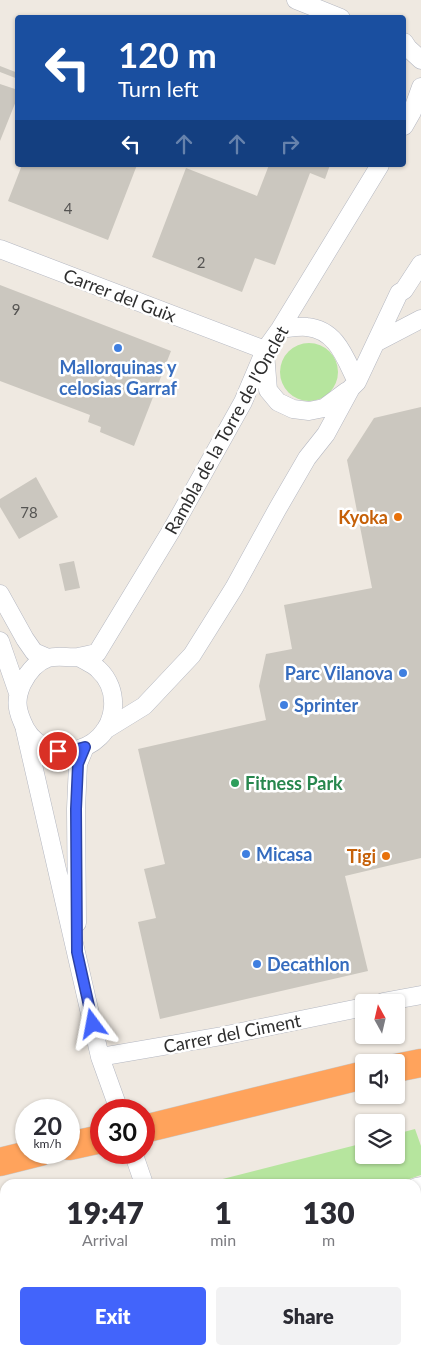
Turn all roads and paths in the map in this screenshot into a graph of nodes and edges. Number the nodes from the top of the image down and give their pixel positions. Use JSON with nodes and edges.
{"nodes":[{"id":1,"x":296,"y":0,"type":"edge"},
{"id":2,"x":334,"y":15,"type":"edge"},
{"id":3,"x":411,"y":45,"type":"edge"},
{"id":4,"x":421,"y":60,"type":"edge"},
{"id":5,"x":421,"y":87,"type":"edge"},
{"id":6,"x":406,"y":122,"type":"edge"},
{"id":7,"x":379,"y":167,"type":"edge"},
{"id":8,"x":0,"y":249,"type":"edge"},
{"id":9,"x":421,"y":264,"type":"edge"},
{"id":10,"x":421,"y":319,"type":"edge"},
{"id":11,"x":280,"y":329,"type":"junction"},
{"id":12,"x":240,"y":341,"type":"junction"},
{"id":13,"x":377,"y":342,"type":"junction"},
{"id":14,"x":265,"y":350,"type":"junction"},
{"id":15,"x":253,"y":376,"type":"junction"},
{"id":16,"x":354,"y":385,"type":"junction"},
{"id":17,"x":0,"y":594,"type":"edge"},
{"id":18,"x":0,"y":641,"type":"edge"},
{"id":19,"x":79,"y":657,"type":"junction"},
{"id":20,"x":48,"y":658,"type":"junction"},
{"id":21,"x":18,"y":693,"type":"junction"},
{"id":22,"x":25,"y":730,"type":"junction"},
{"id":23,"x":105,"y":730,"type":"junction"},
{"id":24,"x":85,"y":747,"type":"junction"},
{"id":25,"x":77,"y":952,"type":"junction"},
{"id":26,"x":421,"y":995,"type":"edge"},
{"id":27,"x":405,"y":998,"type":"edge"},
{"id":28,"x":355,"y":1008,"type":"edge"},
{"id":29,"x":100,"y":1057,"type":"junction"},
{"id":30,"x":421,"y":1063,"type":"edge"},
{"id":31,"x":405,"y":1066,"type":"edge"},
{"id":32,"x":355,"y":1077,"type":"edge"},
{"id":33,"x":114,"y":1099,"type":"edge"},
{"id":34,"x":155,"y":1126,"type":"edge"},
{"id":35,"x":15,"y":1158,"type":"edge"},
{"id":36,"x":0,"y":1162,"type":"edge"},
{"id":37,"x":137,"y":1164,"type":"edge"},
{"id":38,"x":142,"y":1179,"type":"edge"}],
"edges":[{"from":1,"to":2,"type":"street"},
{"from":3,"to":4,"type":"street"},
{"from":5,"to":6,"type":"street"},
{"from":7,"to":11,"type":"street","name":"Rambla de la Torre de l'Onclet"},
{"from":8,"to":12,"type":"street","name":"Carrer del Guix"},
{"from":9,"to":13,"type":"street"},
{"from":10,"to":13,"type":"street"},
{"from":11,"to":14,"type":"street","name":"Rambla de la Torre de l'Onclet"},
{"from":11,"to":16,"type":"street"},
{"from":12,"to":14,"type":"street","name":"Carrer del Guix"},
{"from":12,"to":15,"type":"street"},
{"from":13,"to":16,"type":"street"},
{"from":14,"to":15,"type":"street","name":"Rambla de la Torre de l'Onclet"},
{"from":14,"to":16,"type":"street"},
{"from":15,"to":19,"type":"street","name":"Rambla de la Torre de l'Onclet"},
{"from":16,"to":23,"type":"street"},
{"from":17,"to":20,"type":"street"},
{"from":18,"to":21,"type":"street"},
{"from":19,"to":20,"type":"street"},
{"from":19,"to":23,"type":"street"},
{"from":20,"to":21,"type":"street"},
{"from":21,"to":22,"type":"street"},
{"from":22,"to":24,"type":"street"},
{"from":22,"to":25,"type":"street"},
{"from":23,"to":24,"type":"street"},
{"from":24,"to":25,"type":"street"},
{"from":25,"to":29,"type":"street"},
{"from":26,"to":27,"type":"street"},
{"from":28,"to":29,"type":"street","name":"Carrer del Ciment"},
{"from":29,"to":33,"type":"street"},
{"from":30,"to":31,"type":"highway"},
{"from":32,"to":34,"type":"highway"},
{"from":35,"to":36,"type":"highway"},
{"from":37,"to":38,"type":"street"}]}
